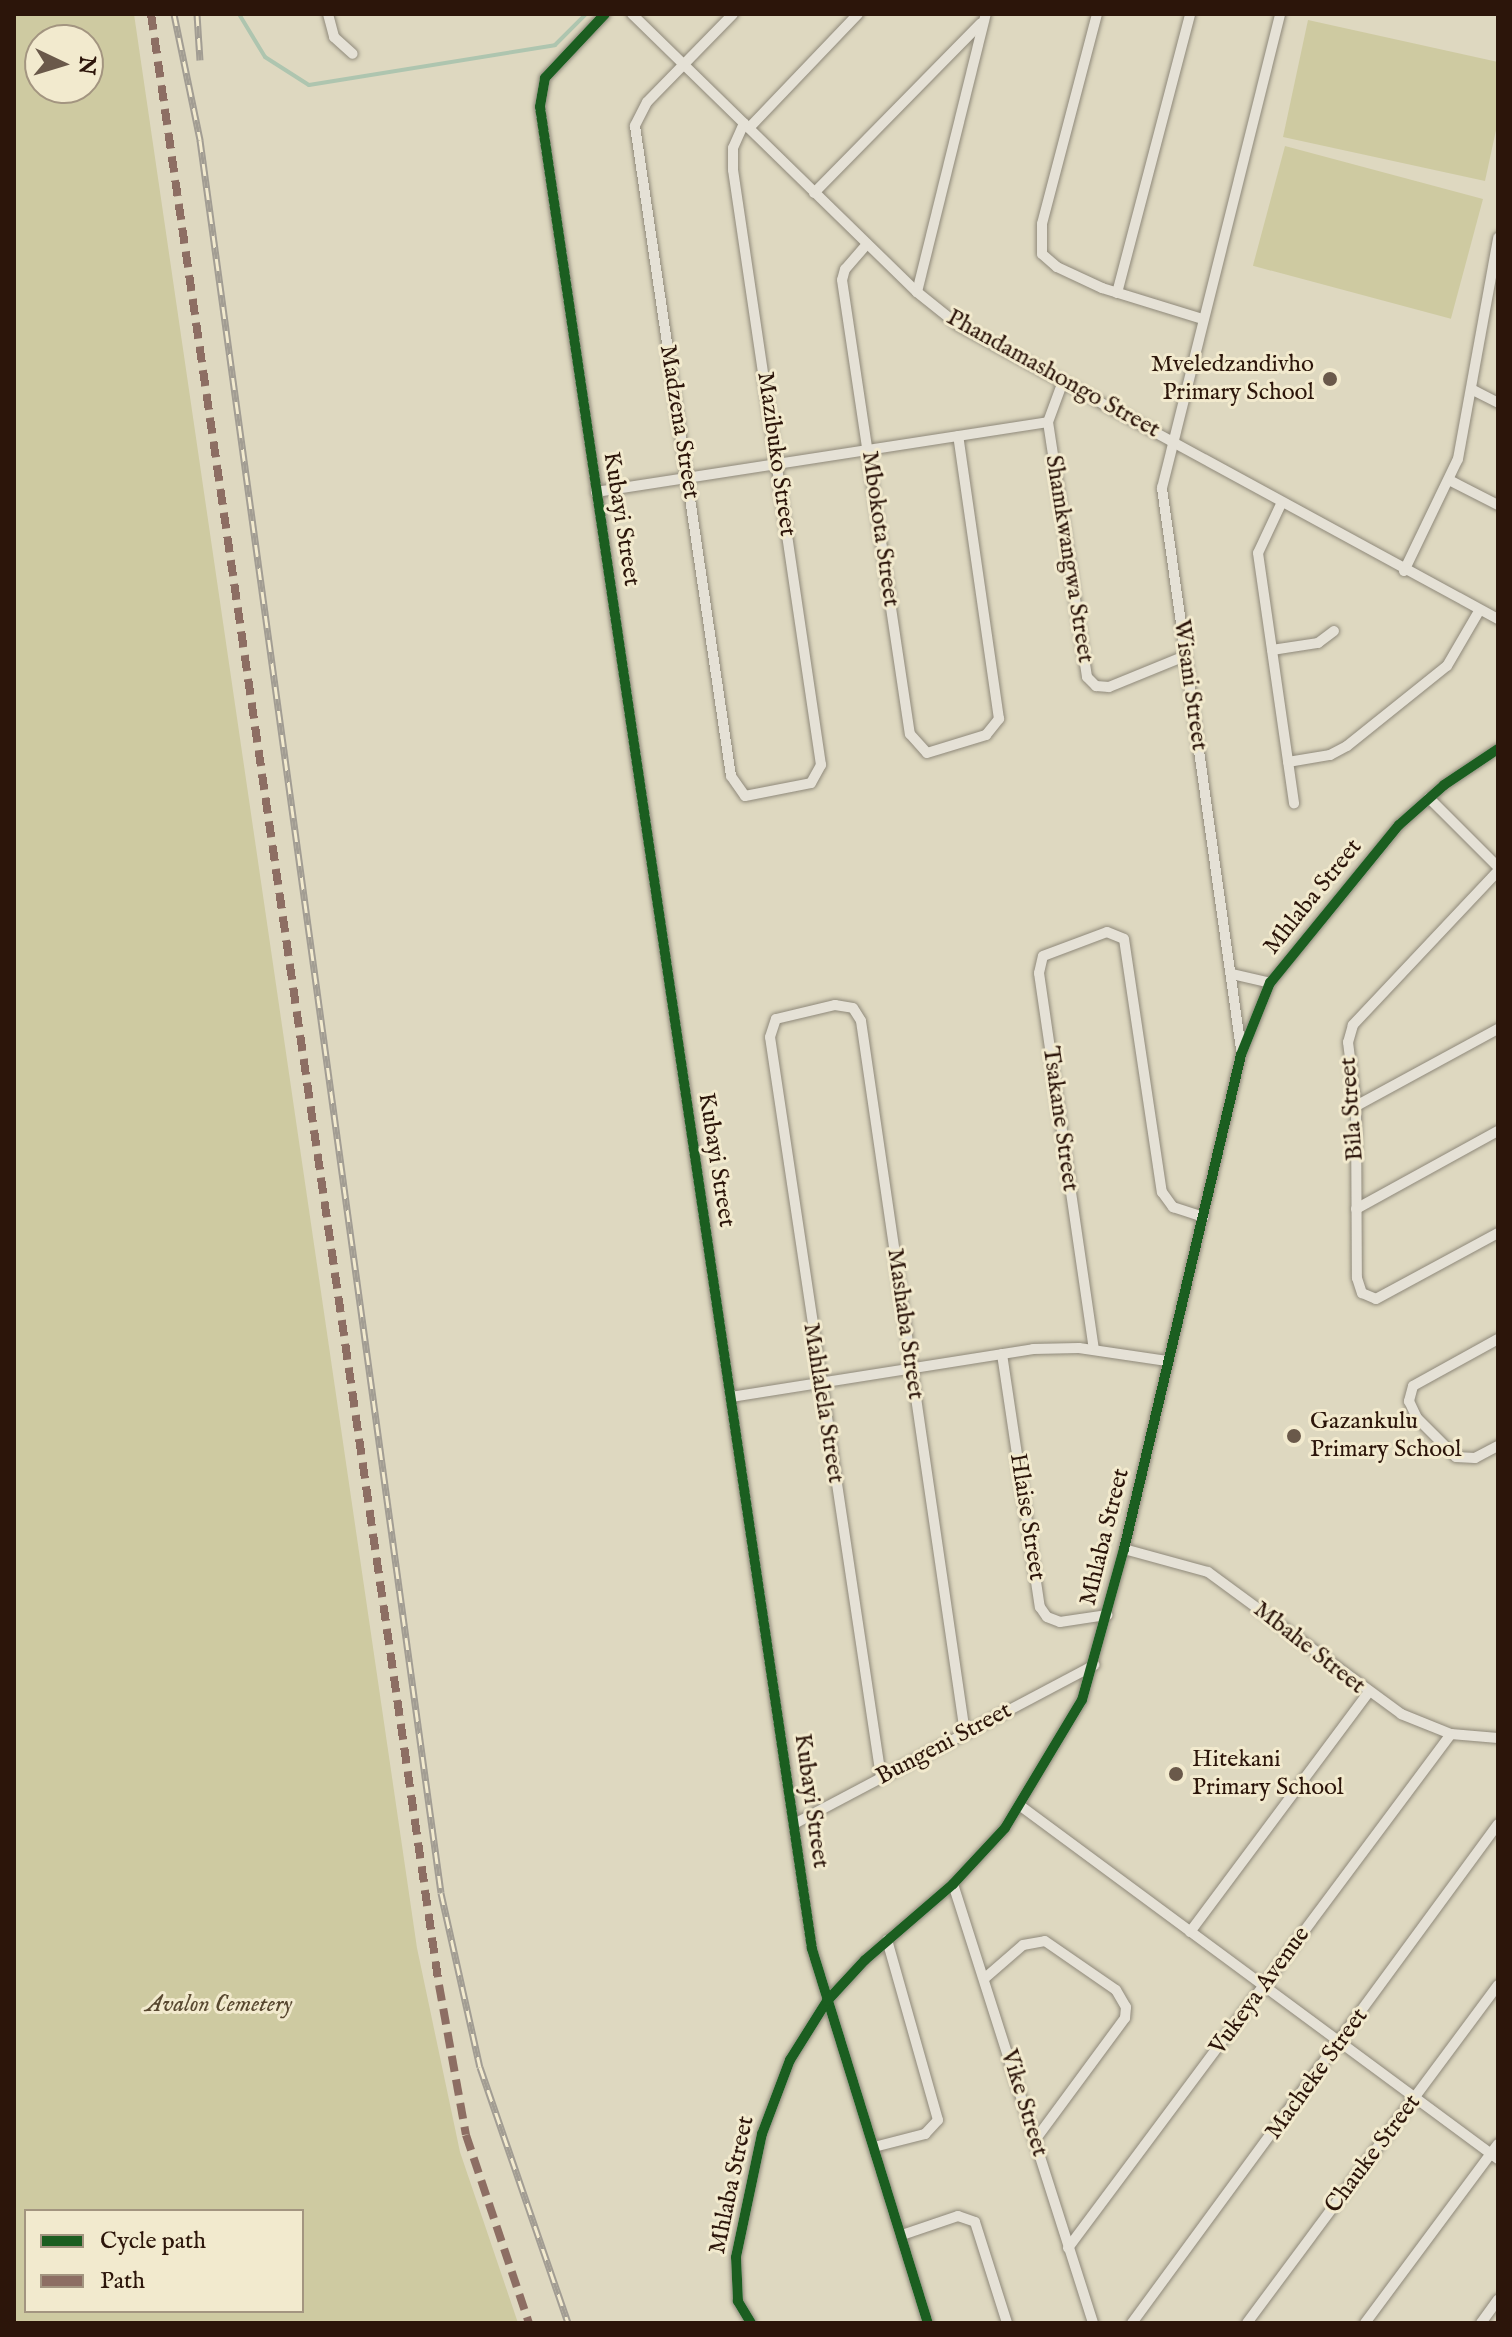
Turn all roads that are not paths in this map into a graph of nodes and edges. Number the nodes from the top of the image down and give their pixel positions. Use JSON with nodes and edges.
{"nodes":[{"id":1,"x":328,"y":14,"type":"edge"},
{"id":2,"x":605,"y":14,"type":"edge"},
{"id":3,"x":632,"y":14,"type":"edge"},
{"id":4,"x":733,"y":14,"type":"edge"},
{"id":5,"x":858,"y":14,"type":"edge"},
{"id":6,"x":1097,"y":14,"type":"edge"},
{"id":7,"x":1190,"y":14,"type":"edge"},
{"id":8,"x":1280,"y":14,"type":"edge"},
{"id":9,"x":985,"y":17,"type":"edge"},
{"id":10,"x":353,"y":54,"type":"dead end"},
{"id":11,"x":685,"y":64,"type":"junction"},
{"id":12,"x":746,"y":126,"type":"junction"},
{"id":13,"x":814,"y":193,"type":"junction"},
{"id":14,"x":1498,"y":238,"type":"edge"},
{"id":15,"x":867,"y":244,"type":"junction"},
{"id":16,"x":917,"y":292,"type":"junction"},
{"id":17,"x":1117,"y":293,"type":"junction"},
{"id":18,"x":1493,"y":296,"type":"edge"},
{"id":19,"x":1203,"y":319,"type":"junction"},
{"id":20,"x":1062,"y":384,"type":"junction"},
{"id":21,"x":1471,"y":389,"type":"junction"},
{"id":22,"x":1498,"y":403,"type":"edge"},
{"id":23,"x":1048,"y":422,"type":"junction"},
{"id":24,"x":958,"y":436,"type":"junction"},
{"id":25,"x":1172,"y":441,"type":"junction"},
{"id":26,"x":869,"y":452,"type":"junction"},
{"id":27,"x":778,"y":464,"type":"junction"},
{"id":28,"x":687,"y":476,"type":"junction"},
{"id":29,"x":1451,"y":481,"type":"junction"},
{"id":30,"x":596,"y":492,"type":"junction"},
{"id":31,"x":1281,"y":504,"type":"junction"},
{"id":32,"x":1498,"y":505,"type":"edge"},
{"id":33,"x":1404,"y":571,"type":"junction"},
{"id":34,"x":1479,"y":611,"type":"junction"},
{"id":35,"x":1498,"y":619,"type":"edge"},
{"id":36,"x":1334,"y":631,"type":"dead end"},
{"id":37,"x":1272,"y":650,"type":"junction"},
{"id":38,"x":1185,"y":656,"type":"junction"},
{"id":39,"x":1498,"y":749,"type":"edge"},
{"id":40,"x":1288,"y":762,"type":"junction"},
{"id":41,"x":811,"y":783,"type":"joint"},
{"id":42,"x":1429,"y":798,"type":"junction"},
{"id":43,"x":1294,"y":803,"type":"dead end"},
{"id":44,"x":1498,"y":869,"type":"edge"},
{"id":45,"x":1232,"y":974,"type":"junction"},
{"id":46,"x":1270,"y":983,"type":"junction"},
{"id":47,"x":770,"y":1029,"type":"joint"},
{"id":48,"x":1498,"y":1029,"type":"edge"},
{"id":49,"x":1241,"y":1055,"type":"junction"},
{"id":50,"x":1356,"y":1106,"type":"junction"},
{"id":51,"x":1498,"y":1131,"type":"edge"},
{"id":52,"x":1356,"y":1209,"type":"junction"},
{"id":53,"x":1203,"y":1217,"type":"junction"},
{"id":54,"x":1498,"y":1233,"type":"edge"},
{"id":55,"x":1498,"y":1339,"type":"edge"},
{"id":56,"x":1094,"y":1350,"type":"junction"},
{"id":57,"x":1002,"y":1354,"type":"junction"},
{"id":58,"x":1167,"y":1361,"type":"junction"},
{"id":59,"x":910,"y":1368,"type":"junction"},
{"id":60,"x":820,"y":1380,"type":"junction"},
{"id":61,"x":731,"y":1397,"type":"junction"},
{"id":62,"x":1498,"y":1446,"type":"edge"},
{"id":63,"x":1124,"y":1549,"type":"junction"},
{"id":64,"x":1107,"y":1615,"type":"junction"},
{"id":65,"x":1094,"y":1665,"type":"junction"},
{"id":66,"x":1368,"y":1693,"type":"junction"},
{"id":67,"x":965,"y":1733,"type":"junction"},
{"id":68,"x":1451,"y":1734,"type":"junction"},
{"id":69,"x":1498,"y":1738,"type":"edge"},
{"id":70,"x":881,"y":1777,"type":"junction"},
{"id":71,"x":1022,"y":1807,"type":"junction"},
{"id":72,"x":794,"y":1824,"type":"junction"},
{"id":73,"x":1498,"y":1824,"type":"edge"},
{"id":74,"x":953,"y":1884,"type":"junction"},
{"id":75,"x":1190,"y":1932,"type":"junction"},
{"id":76,"x":887,"y":1940,"type":"junction"},
{"id":77,"x":985,"y":1978,"type":"junction"},
{"id":78,"x":1266,"y":1984,"type":"junction"},
{"id":79,"x":1498,"y":1985,"type":"edge"},
{"id":80,"x":827,"y":2001,"type":"junction"},
{"id":81,"x":1341,"y":2042,"type":"junction"},
{"id":82,"x":1415,"y":2098,"type":"junction"},
{"id":83,"x":1035,"y":2140,"type":"junction"},
{"id":84,"x":874,"y":2147,"type":"junction"},
{"id":85,"x":1496,"y":2152,"type":"edge"},
{"id":86,"x":902,"y":2235,"type":"junction"},
{"id":87,"x":1068,"y":2248,"type":"junction"},
{"id":88,"x":1498,"y":2300,"type":"edge"},
{"id":89,"x":751,"y":2323,"type":"edge"},
{"id":90,"x":928,"y":2323,"type":"edge"},
{"id":91,"x":1007,"y":2323,"type":"edge"},
{"id":92,"x":1093,"y":2323,"type":"edge"},
{"id":93,"x":1132,"y":2323,"type":"edge"},
{"id":94,"x":1247,"y":2323,"type":"edge"},
{"id":95,"x":1365,"y":2323,"type":"edge"},
{"id":96,"x":1481,"y":2323,"type":"edge"}],
"edges":[{"from":1,"to":10,"type":"street"},
{"from":2,"to":30,"type":"street","name":"Kubayi Street"},
{"from":3,"to":11,"type":"street","name":"Phandamashongo Street"},
{"from":4,"to":11,"type":"street","name":"Madzena Street"},
{"from":5,"to":12,"type":"street","name":"Mazibuko Street"},
{"from":6,"to":17,"type":"street"},
{"from":7,"to":17,"type":"street"},
{"from":8,"to":19,"type":"street","name":"Wisani Street"},
{"from":9,"to":13,"type":"street"},
{"from":9,"to":16,"type":"street"},
{"from":11,"to":12,"type":"street","name":"Phandamashongo Street"},
{"from":11,"to":28,"type":"street","name":"Madzena Street"},
{"from":12,"to":13,"type":"street","name":"Phandamashongo Street"},
{"from":12,"to":27,"type":"street","name":"Mazibuko Street"},
{"from":13,"to":15,"type":"street","name":"Phandamashongo Street"},
{"from":14,"to":18,"type":"street"},
{"from":15,"to":16,"type":"street","name":"Phandamashongo Street"},
{"from":15,"to":26,"type":"street","name":"Mbokota Street"},
{"from":16,"to":20,"type":"street","name":"Phandamashongo Street"},
{"from":17,"to":19,"type":"street"},
{"from":18,"to":21,"type":"street"},
{"from":19,"to":25,"type":"street","name":"Wisani Street"},
{"from":20,"to":23,"type":"street","name":"Shamkwangwa Street"},
{"from":20,"to":25,"type":"street","name":"Phandamashongo Street"},
{"from":21,"to":22,"type":"street"},
{"from":21,"to":29,"type":"street"},
{"from":23,"to":24,"type":"street"},
{"from":23,"to":38,"type":"street","name":"Shamkwangwa Street"},
{"from":24,"to":26,"type":"street"},
{"from":24,"to":26,"type":"street","name":"Mbokota Street"},
{"from":25,"to":31,"type":"street","name":"Phandamashongo Street"},
{"from":25,"to":38,"type":"street","name":"Wisani Street"},
{"from":26,"to":27,"type":"street"},
{"from":27,"to":28,"type":"street"},
{"from":27,"to":41,"type":"street","name":"Mazibuko Street"},
{"from":28,"to":30,"type":"street"},
{"from":28,"to":41,"type":"street","name":"Madzena Street"},
{"from":29,"to":32,"type":"street"},
{"from":29,"to":33,"type":"street"},
{"from":30,"to":61,"type":"street","name":"Kubayi Street"},
{"from":31,"to":33,"type":"street","name":"Phandamashongo Street"},
{"from":31,"to":37,"type":"street"},
{"from":33,"to":34,"type":"street","name":"Phandamashongo Street"},
{"from":34,"to":35,"type":"street","name":"Phandamashongo Street"},
{"from":34,"to":40,"type":"street"},
{"from":36,"to":37,"type":"street"},
{"from":37,"to":40,"type":"street"},
{"from":38,"to":45,"type":"street","name":"Wisani Street"},
{"from":39,"to":42,"type":"street","name":"Mhlaba Street"},
{"from":40,"to":43,"type":"street"},
{"from":42,"to":44,"type":"street"},
{"from":42,"to":46,"type":"street","name":"Mhlaba Street"},
{"from":44,"to":50,"type":"street","name":"Bila Street"},
{"from":45,"to":46,"type":"street"},
{"from":45,"to":49,"type":"street","name":"Wisani Street"},
{"from":46,"to":49,"type":"street","name":"Mhlaba Street"},
{"from":47,"to":59,"type":"street","name":"Mashaba Street"},
{"from":47,"to":60,"type":"street","name":"Mahlalela Street"},
{"from":48,"to":50,"type":"street"},
{"from":49,"to":53,"type":"street","name":"Mhlaba Street"},
{"from":50,"to":52,"type":"street","name":"Bila Street"},
{"from":51,"to":52,"type":"street"},
{"from":52,"to":54,"type":"street","name":"Bila Street"},
{"from":53,"to":56,"type":"street","name":"Tsakane Street"},
{"from":53,"to":58,"type":"street","name":"Mhlaba Street"},
{"from":55,"to":62,"type":"street"},
{"from":56,"to":57,"type":"street"},
{"from":56,"to":58,"type":"street"},
{"from":57,"to":59,"type":"street"},
{"from":57,"to":64,"type":"street","name":"Hlaise Street"},
{"from":58,"to":63,"type":"street","name":"Mhlaba Street"},
{"from":59,"to":60,"type":"street"},
{"from":59,"to":67,"type":"street","name":"Mashaba Street"},
{"from":60,"to":61,"type":"street"},
{"from":60,"to":70,"type":"street","name":"Mahlalela Street"},
{"from":61,"to":72,"type":"street","name":"Kubayi Street"},
{"from":63,"to":64,"type":"street","name":"Mhlaba Street"},
{"from":63,"to":66,"type":"street","name":"Mbahe Street"},
{"from":64,"to":65,"type":"street","name":"Mhlaba Street"},
{"from":65,"to":67,"type":"street","name":"Bungeni Street"},
{"from":65,"to":71,"type":"street","name":"Mhlaba Street"},
{"from":66,"to":68,"type":"street","name":"Mbahe Street"},
{"from":66,"to":75,"type":"street"},
{"from":67,"to":70,"type":"street","name":"Bungeni Street"},
{"from":68,"to":69,"type":"street","name":"Mbahe Street"},
{"from":68,"to":78,"type":"street","name":"Vukeya Avenue"},
{"from":70,"to":72,"type":"street","name":"Bungeni Street"},
{"from":71,"to":74,"type":"street","name":"Mhlaba Street"},
{"from":71,"to":75,"type":"street"},
{"from":72,"to":80,"type":"street","name":"Kubayi Street"},
{"from":73,"to":81,"type":"street","name":"Macheke Street"},
{"from":74,"to":76,"type":"street","name":"Mhlaba Street"},
{"from":74,"to":77,"type":"street","name":"Vike Street"},
{"from":75,"to":78,"type":"street"},
{"from":76,"to":80,"type":"street","name":"Mhlaba Street"},
{"from":76,"to":84,"type":"street"},
{"from":77,"to":83,"type":"street","name":"Vike Street"},
{"from":77,"to":83,"type":"street"},
{"from":78,"to":81,"type":"street"},
{"from":78,"to":87,"type":"street","name":"Vukeya Avenue"},
{"from":79,"to":82,"type":"street","name":"Chauke Street"},
{"from":80,"to":84,"type":"street","name":"Kubayi Street"},
{"from":80,"to":89,"type":"street","name":"Mhlaba Street"},
{"from":81,"to":82,"type":"street"},
{"from":81,"to":93,"type":"street","name":"Macheke Street"},
{"from":82,"to":85,"type":"street"},
{"from":82,"to":94,"type":"street","name":"Chauke Street"},
{"from":83,"to":87,"type":"street","name":"Vike Street"},
{"from":84,"to":86,"type":"street","name":"Kubayi Street"},
{"from":85,"to":95,"type":"street"},
{"from":86,"to":90,"type":"street","name":"Kubayi Street"},
{"from":86,"to":91,"type":"street"},
{"from":87,"to":92,"type":"street","name":"Vike Street"},
{"from":88,"to":96,"type":"street"}]}
